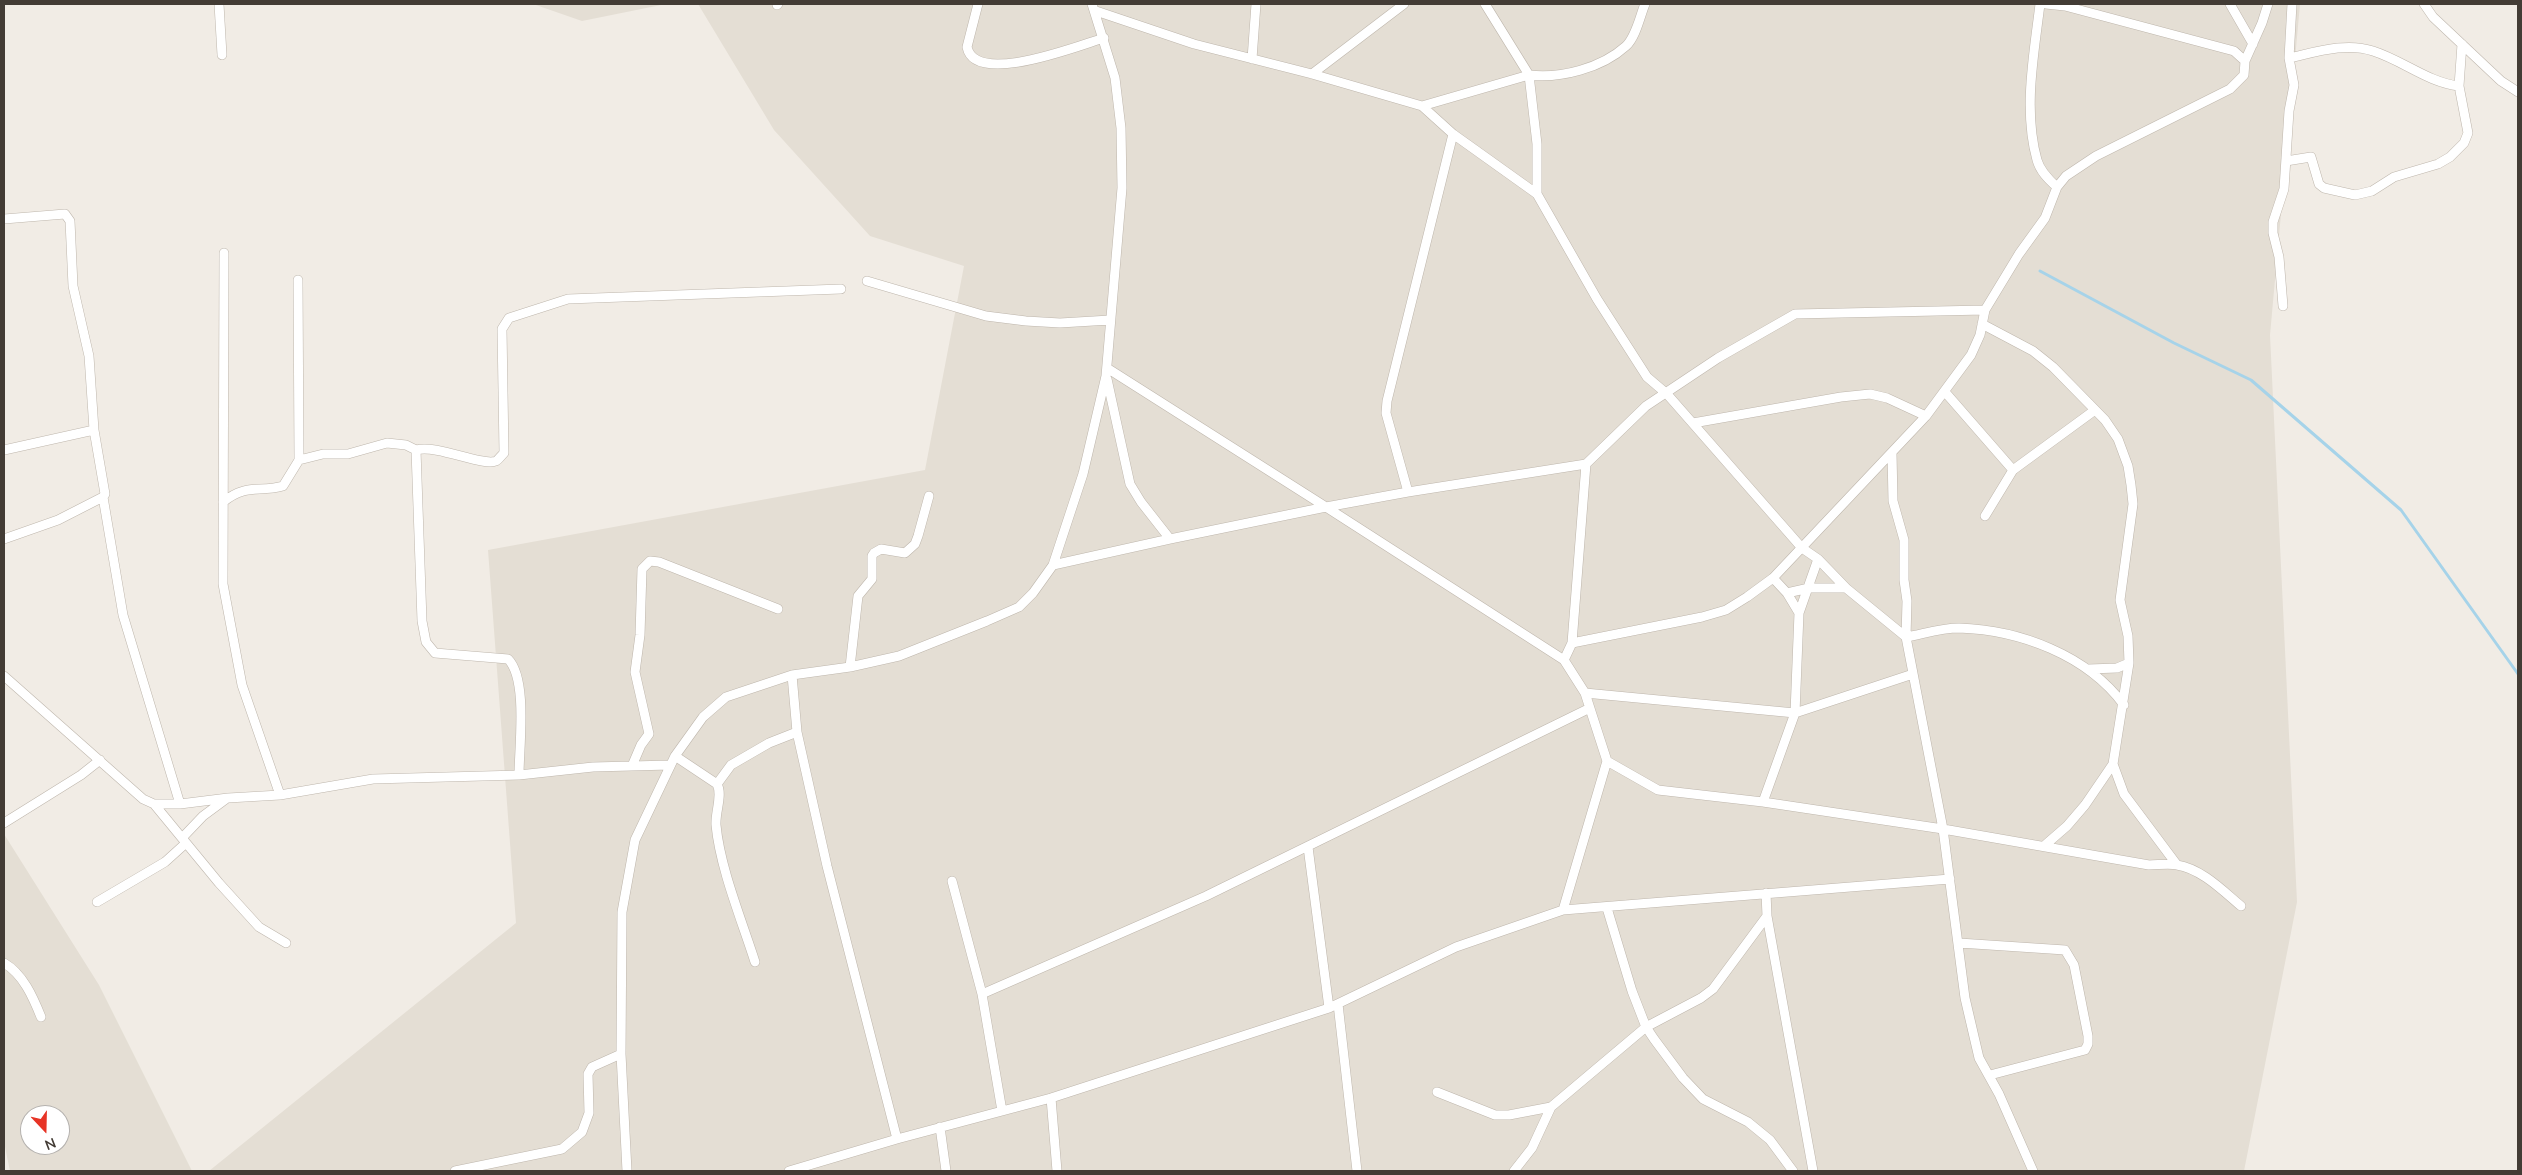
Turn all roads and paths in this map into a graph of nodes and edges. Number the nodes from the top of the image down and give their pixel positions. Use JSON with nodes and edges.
{"nodes":[{"id":1,"x":219,"y":4,"type":"edge"},
{"id":2,"x":978,"y":4,"type":"edge"},
{"id":3,"x":1256,"y":4,"type":"edge"},
{"id":4,"x":1404,"y":4,"type":"edge"},
{"id":5,"x":1485,"y":4,"type":"edge"},
{"id":6,"x":1645,"y":4,"type":"edge"},
{"id":7,"x":2040,"y":4,"type":"edge"},
{"id":8,"x":2046,"y":4,"type":"edge"},
{"id":9,"x":2230,"y":4,"type":"edge"},
{"id":10,"x":2268,"y":4,"type":"edge"},
{"id":11,"x":2292,"y":4,"type":"edge"},
{"id":12,"x":2424,"y":4,"type":"edge"},
{"id":13,"x":2065,"y":5,"type":"edge"},
{"id":14,"x":1094,"y":7,"type":"edge"},
{"id":15,"x":1391,"y":8,"type":"edge"},
{"id":16,"x":1104,"y":38,"type":"junction"},
{"id":17,"x":2253,"y":44,"type":"junction"},
{"id":18,"x":2462,"y":44,"type":"junction"},
{"id":19,"x":222,"y":55,"type":"dead end"},
{"id":20,"x":2289,"y":58,"type":"junction"},
{"id":21,"x":1252,"y":59,"type":"junction"},
{"id":22,"x":2245,"y":61,"type":"junction"},
{"id":23,"x":1312,"y":74,"type":"junction"},
{"id":24,"x":1529,"y":75,"type":"junction"},
{"id":25,"x":2459,"y":86,"type":"junction"},
{"id":26,"x":2518,"y":92,"type":"edge"},
{"id":27,"x":1422,"y":106,"type":"junction"},
{"id":28,"x":1453,"y":134,"type":"junction"},
{"id":29,"x":2286,"y":161,"type":"junction"},
{"id":30,"x":2056,"y":187,"type":"junction"},
{"id":31,"x":1537,"y":194,"type":"junction"},
{"id":32,"x":4,"y":219,"type":"edge"},
{"id":33,"x":224,"y":253,"type":"dead end"},
{"id":34,"x":298,"y":280,"type":"dead end"},
{"id":35,"x":868,"y":282,"type":"dead end"},
{"id":36,"x":841,"y":289,"type":"dead end"},
{"id":37,"x":2283,"y":306,"type":"dead end"},
{"id":38,"x":1985,"y":310,"type":"junction"},
{"id":39,"x":1110,"y":320,"type":"junction"},
{"id":40,"x":1982,"y":324,"type":"junction"},
{"id":41,"x":1106,"y":372,"type":"junction"},
{"id":42,"x":1945,"y":392,"type":"junction"},
{"id":43,"x":1667,"y":394,"type":"junction"},
{"id":44,"x":2096,"y":410,"type":"junction"},
{"id":45,"x":1926,"y":416,"type":"junction"},
{"id":46,"x":1693,"y":423,"type":"junction"},
{"id":47,"x":94,"y":430,"type":"junction"},
{"id":48,"x":4,"y":450,"type":"edge"},
{"id":49,"x":416,"y":450,"type":"junction"},
{"id":50,"x":1892,"y":453,"type":"junction"},
{"id":51,"x":299,"y":460,"type":"junction"},
{"id":52,"x":1586,"y":464,"type":"junction"},
{"id":53,"x":2014,"y":470,"type":"junction"},
{"id":54,"x":1408,"y":492,"type":"junction"},
{"id":55,"x":929,"y":496,"type":"dead end"},
{"id":56,"x":103,"y":497,"type":"junction"},
{"id":57,"x":224,"y":502,"type":"junction"},
{"id":58,"x":1326,"y":508,"type":"junction"},
{"id":59,"x":1985,"y":516,"type":"dead end"},
{"id":60,"x":4,"y":539,"type":"edge"},
{"id":61,"x":1170,"y":539,"type":"junction"},
{"id":62,"x":1802,"y":548,"type":"junction"},
{"id":63,"x":1818,"y":559,"type":"junction"},
{"id":64,"x":1053,"y":565,"type":"junction"},
{"id":65,"x":1773,"y":578,"type":"junction"},
{"id":66,"x":1809,"y":588,"type":"junction"},
{"id":67,"x":1846,"y":588,"type":"junction"},
{"id":68,"x":1787,"y":592,"type":"junction"},
{"id":69,"x":778,"y":609,"type":"dead end"},
{"id":70,"x":1799,"y":613,"type":"junction"},
{"id":71,"x":1906,"y":638,"type":"junction"},
{"id":72,"x":1572,"y":643,"type":"junction"},
{"id":73,"x":1564,"y":660,"type":"junction"},
{"id":74,"x":2129,"y":663,"type":"junction"},
{"id":75,"x":850,"y":667,"type":"junction"},
{"id":76,"x":2089,"y":669,"type":"junction"},
{"id":77,"x":1913,"y":674,"type":"junction"},
{"id":78,"x":792,"y":675,"type":"junction"},
{"id":79,"x":4,"y":676,"type":"edge"},
{"id":80,"x":1585,"y":692,"type":"junction"},
{"id":81,"x":2124,"y":705,"type":"junction"},
{"id":82,"x":1590,"y":708,"type":"junction"},
{"id":83,"x":1795,"y":713,"type":"junction"},
{"id":84,"x":796,"y":732,"type":"junction"},
{"id":85,"x":675,"y":756,"type":"junction"},
{"id":86,"x":100,"y":760,"type":"junction"},
{"id":87,"x":1606,"y":761,"type":"junction"},
{"id":88,"x":2113,"y":764,"type":"junction"},
{"id":89,"x":670,"y":765,"type":"junction"},
{"id":90,"x":632,"y":766,"type":"junction"},
{"id":91,"x":519,"y":775,"type":"junction"},
{"id":92,"x":717,"y":784,"type":"junction"},
{"id":93,"x":280,"y":795,"type":"junction"},
{"id":94,"x":228,"y":798,"type":"junction"},
{"id":95,"x":1763,"y":802,"type":"junction"},
{"id":96,"x":154,"y":804,"type":"junction"},
{"id":97,"x":180,"y":804,"type":"junction"},
{"id":98,"x":4,"y":823,"type":"edge"},
{"id":99,"x":1943,"y":829,"type":"junction"},
{"id":100,"x":184,"y":841,"type":"junction"},
{"id":101,"x":2044,"y":846,"type":"junction"},
{"id":102,"x":1308,"y":847,"type":"junction"},
{"id":103,"x":2177,"y":865,"type":"junction"},
{"id":104,"x":1950,"y":879,"type":"junction"},
{"id":105,"x":952,"y":880,"type":"dead end"},
{"id":106,"x":1766,"y":894,"type":"junction"},
{"id":107,"x":97,"y":902,"type":"dead end"},
{"id":108,"x":2241,"y":906,"type":"dead end"},
{"id":109,"x":1607,"y":908,"type":"junction"},
{"id":110,"x":1563,"y":910,"type":"junction"},
{"id":111,"x":1767,"y":916,"type":"junction"},
{"id":112,"x":286,"y":942,"type":"dead end"},
{"id":113,"x":1959,"y":943,"type":"junction"},
{"id":114,"x":755,"y":962,"type":"dead end"},
{"id":115,"x":4,"y":963,"type":"edge"},
{"id":116,"x":982,"y":994,"type":"junction"},
{"id":117,"x":1338,"y":1004,"type":"junction"},
{"id":118,"x":1329,"y":1008,"type":"junction"},
{"id":119,"x":41,"y":1017,"type":"dead end"},
{"id":120,"x":1646,"y":1027,"type":"junction"},
{"id":121,"x":621,"y":1054,"type":"junction"},
{"id":122,"x":1990,"y":1075,"type":"junction"},
{"id":123,"x":1437,"y":1092,"type":"dead end"},
{"id":124,"x":1051,"y":1098,"type":"junction"},
{"id":125,"x":1551,"y":1107,"type":"junction"},
{"id":126,"x":1002,"y":1110,"type":"junction"},
{"id":127,"x":940,"y":1128,"type":"junction"},
{"id":128,"x":897,"y":1139,"type":"junction"},
{"id":129,"x":480,"y":1168,"type":"edge"},
{"id":130,"x":455,"y":1171,"type":"edge"},
{"id":131,"x":627,"y":1171,"type":"edge"},
{"id":132,"x":789,"y":1171,"type":"edge"},
{"id":133,"x":946,"y":1171,"type":"edge"},
{"id":134,"x":1057,"y":1171,"type":"edge"},
{"id":135,"x":1357,"y":1171,"type":"edge"},
{"id":136,"x":1514,"y":1171,"type":"edge"},
{"id":137,"x":1793,"y":1171,"type":"edge"},
{"id":138,"x":1813,"y":1171,"type":"edge"},
{"id":139,"x":2033,"y":1171,"type":"edge"}],
"edges":[{"from":1,"to":19,"type":"street"},
{"from":2,"to":16,"type":"street"},
{"from":3,"to":21,"type":"street"},
{"from":4,"to":15,"type":"street"},
{"from":5,"to":24,"type":"street"},
{"from":6,"to":24,"type":"street"},
{"from":7,"to":30,"type":"street"},
{"from":8,"to":13,"type":"street"},
{"from":9,"to":17,"type":"street"},
{"from":10,"to":17,"type":"street"},
{"from":11,"to":20,"type":"street"},
{"from":12,"to":18,"type":"street"},
{"from":13,"to":22,"type":"street"},
{"from":14,"to":16,"type":"street"},
{"from":14,"to":21,"type":"street"},
{"from":15,"to":23,"type":"street"},
{"from":16,"to":39,"type":"street"},
{"from":17,"to":22,"type":"street"},
{"from":18,"to":25,"type":"street"},
{"from":18,"to":26,"type":"street"},
{"from":20,"to":25,"type":"street"},
{"from":20,"to":29,"type":"street"},
{"from":21,"to":23,"type":"street"},
{"from":22,"to":30,"type":"street"},
{"from":23,"to":27,"type":"street"},
{"from":24,"to":27,"type":"street"},
{"from":24,"to":31,"type":"street"},
{"from":25,"to":29,"type":"street"},
{"from":27,"to":28,"type":"street"},
{"from":28,"to":31,"type":"street"},
{"from":28,"to":54,"type":"street"},
{"from":29,"to":37,"type":"street"},
{"from":30,"to":38,"type":"street"},
{"from":31,"to":43,"type":"street"},
{"from":32,"to":47,"type":"street"},
{"from":33,"to":57,"type":"street"},
{"from":34,"to":51,"type":"street"},
{"from":35,"to":39,"type":"street"},
{"from":36,"to":49,"type":"street"},
{"from":38,"to":40,"type":"street"},
{"from":38,"to":43,"type":"street"},
{"from":39,"to":41,"type":"street"},
{"from":40,"to":42,"type":"street"},
{"from":40,"to":44,"type":"street"},
{"from":41,"to":58,"type":"street"},
{"from":41,"to":61,"type":"street"},
{"from":41,"to":64,"type":"street"},
{"from":42,"to":45,"type":"street"},
{"from":42,"to":53,"type":"street"},
{"from":43,"to":46,"type":"street"},
{"from":43,"to":52,"type":"street"},
{"from":44,"to":53,"type":"street"},
{"from":44,"to":74,"type":"street"},
{"from":45,"to":46,"type":"street"},
{"from":45,"to":50,"type":"street"},
{"from":46,"to":62,"type":"street"},
{"from":47,"to":48,"type":"street"},
{"from":47,"to":56,"type":"street"},
{"from":49,"to":51,"type":"street"},
{"from":49,"to":91,"type":"street"},
{"from":50,"to":62,"type":"street"},
{"from":50,"to":71,"type":"street"},
{"from":51,"to":57,"type":"street"},
{"from":52,"to":54,"type":"street"},
{"from":52,"to":72,"type":"street"},
{"from":53,"to":59,"type":"street"},
{"from":54,"to":58,"type":"street"},
{"from":55,"to":75,"type":"street"},
{"from":56,"to":60,"type":"street"},
{"from":56,"to":97,"type":"street"},
{"from":57,"to":93,"type":"street"},
{"from":58,"to":61,"type":"street"},
{"from":58,"to":73,"type":"street"},
{"from":61,"to":64,"type":"street"},
{"from":62,"to":63,"type":"street"},
{"from":62,"to":65,"type":"street"},
{"from":63,"to":66,"type":"street"},
{"from":63,"to":67,"type":"street"},
{"from":64,"to":75,"type":"street"},
{"from":65,"to":68,"type":"street"},
{"from":65,"to":72,"type":"street"},
{"from":66,"to":67,"type":"street"},
{"from":66,"to":68,"type":"street"},
{"from":66,"to":70,"type":"street"},
{"from":67,"to":71,"type":"street"},
{"from":68,"to":70,"type":"street"},
{"from":69,"to":90,"type":"street"},
{"from":70,"to":83,"type":"street"},
{"from":71,"to":76,"type":"street"},
{"from":71,"to":77,"type":"street"},
{"from":72,"to":73,"type":"street"},
{"from":73,"to":80,"type":"street"},
{"from":74,"to":76,"type":"street"},
{"from":74,"to":81,"type":"street"},
{"from":75,"to":78,"type":"street"},
{"from":76,"to":81,"type":"street"},
{"from":77,"to":83,"type":"street"},
{"from":77,"to":99,"type":"street"},
{"from":78,"to":84,"type":"street"},
{"from":78,"to":85,"type":"street"},
{"from":79,"to":86,"type":"street"},
{"from":80,"to":82,"type":"street"},
{"from":80,"to":83,"type":"street"},
{"from":81,"to":88,"type":"street"},
{"from":82,"to":87,"type":"street"},
{"from":82,"to":102,"type":"street"},
{"from":83,"to":95,"type":"street"},
{"from":84,"to":92,"type":"street"},
{"from":84,"to":128,"type":"street"},
{"from":85,"to":89,"type":"street"},
{"from":85,"to":92,"type":"street"},
{"from":86,"to":96,"type":"street"},
{"from":86,"to":98,"type":"street"},
{"from":87,"to":95,"type":"street"},
{"from":87,"to":110,"type":"street"},
{"from":88,"to":101,"type":"street"},
{"from":88,"to":103,"type":"street"},
{"from":89,"to":90,"type":"street"},
{"from":89,"to":121,"type":"street"},
{"from":90,"to":91,"type":"street"},
{"from":91,"to":93,"type":"street"},
{"from":92,"to":114,"type":"street"},
{"from":93,"to":94,"type":"street"},
{"from":94,"to":97,"type":"street"},
{"from":94,"to":100,"type":"street"},
{"from":95,"to":99,"type":"street"},
{"from":96,"to":97,"type":"street"},
{"from":96,"to":100,"type":"street"},
{"from":99,"to":101,"type":"street"},
{"from":99,"to":104,"type":"street"},
{"from":100,"to":107,"type":"street"},
{"from":100,"to":112,"type":"street"},
{"from":101,"to":103,"type":"street"},
{"from":102,"to":116,"type":"street"},
{"from":102,"to":118,"type":"street"},
{"from":103,"to":108,"type":"street"},
{"from":104,"to":106,"type":"street"},
{"from":104,"to":113,"type":"street"},
{"from":105,"to":116,"type":"street"},
{"from":106,"to":109,"type":"street"},
{"from":106,"to":111,"type":"street"},
{"from":109,"to":110,"type":"street"},
{"from":109,"to":120,"type":"street"},
{"from":110,"to":117,"type":"street"},
{"from":111,"to":120,"type":"street"},
{"from":111,"to":138,"type":"street"},
{"from":113,"to":122,"type":"street"},
{"from":113,"to":122,"type":"street"},
{"from":115,"to":119,"type":"street"},
{"from":116,"to":126,"type":"street"},
{"from":117,"to":118,"type":"street"},
{"from":117,"to":135,"type":"street"},
{"from":118,"to":124,"type":"street"},
{"from":120,"to":125,"type":"street"},
{"from":120,"to":137,"type":"street"},
{"from":121,"to":129,"type":"street"},
{"from":121,"to":131,"type":"street"},
{"from":122,"to":139,"type":"street"},
{"from":123,"to":125,"type":"street"},
{"from":124,"to":126,"type":"street"},
{"from":124,"to":134,"type":"street"},
{"from":125,"to":136,"type":"street"},
{"from":126,"to":127,"type":"street"},
{"from":127,"to":128,"type":"street"},
{"from":127,"to":133,"type":"street"},
{"from":128,"to":132,"type":"street"},
{"from":129,"to":130,"type":"street"}]}
